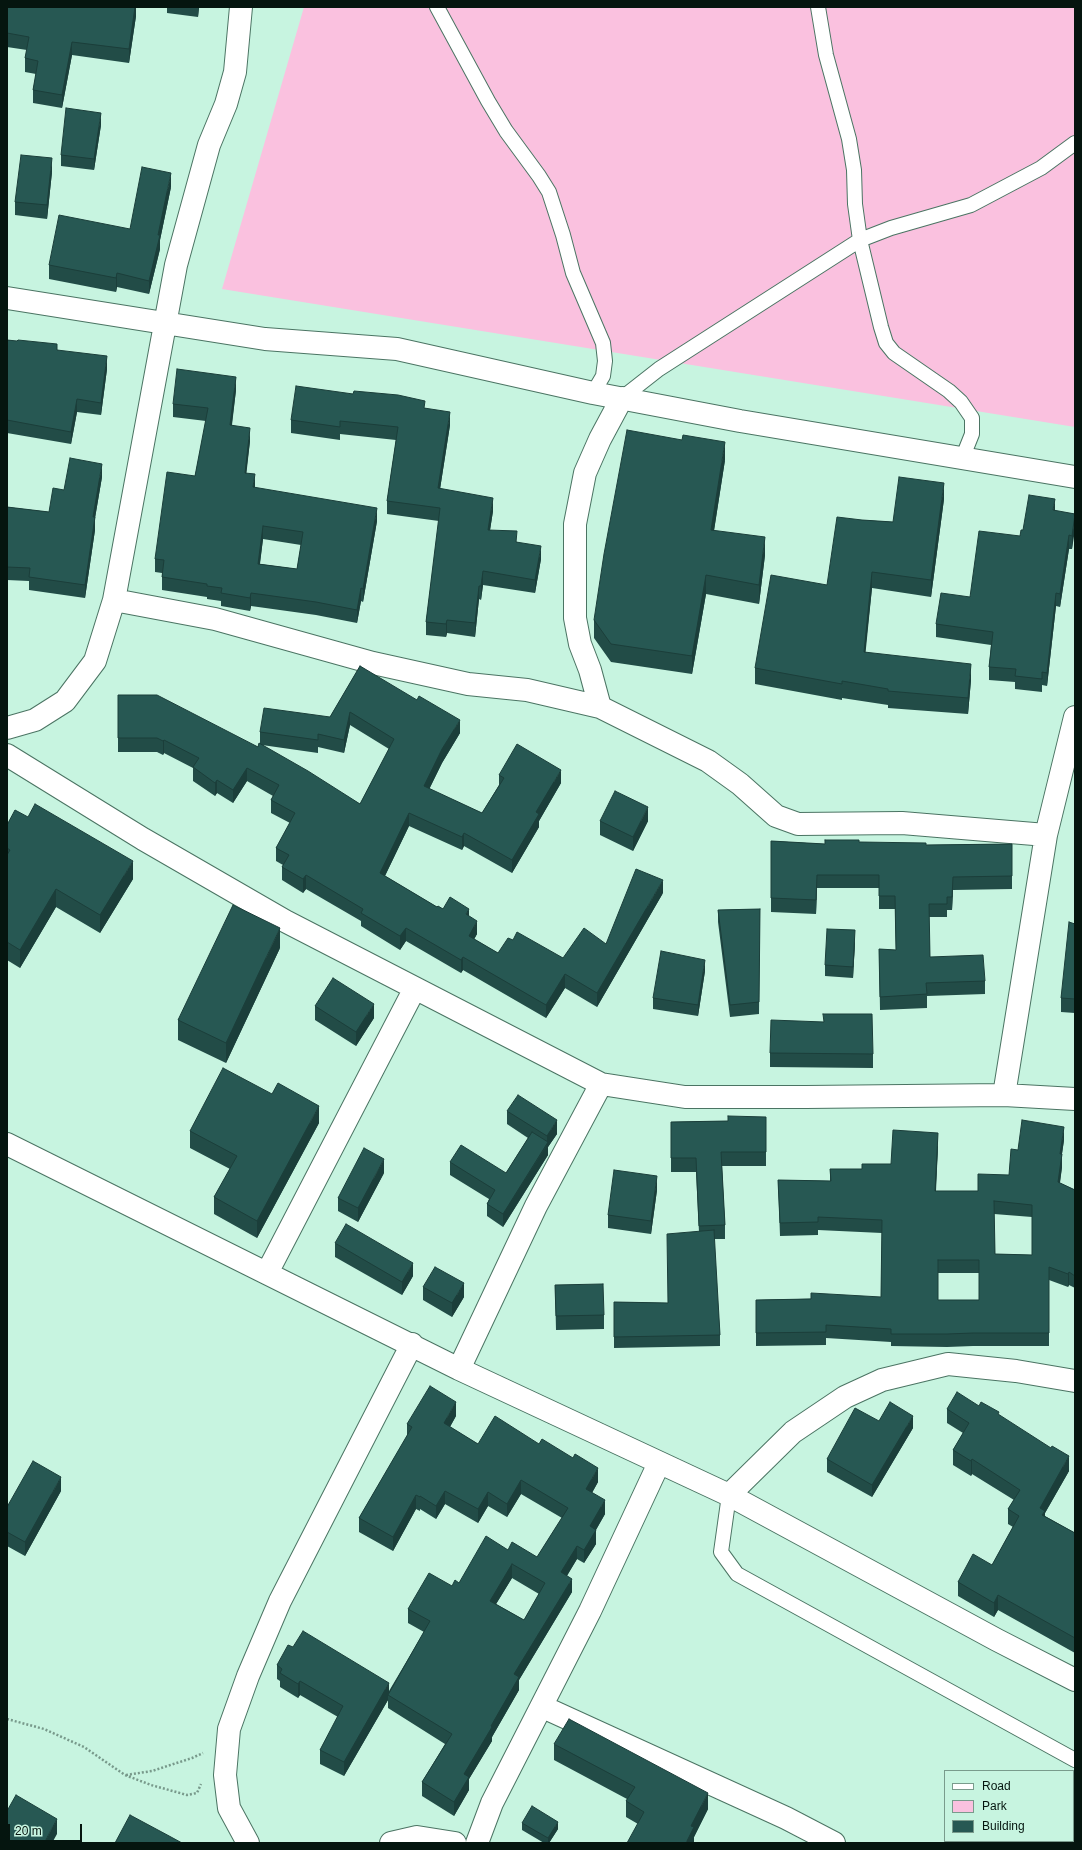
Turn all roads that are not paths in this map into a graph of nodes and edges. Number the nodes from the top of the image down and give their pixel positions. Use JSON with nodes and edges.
{"nodes":[{"id":1,"x":241,"y":7,"type":"edge"},
{"id":2,"x":437,"y":7,"type":"edge"},
{"id":3,"x":818,"y":7,"type":"edge"},
{"id":4,"x":1075,"y":143,"type":"edge"},
{"id":5,"x":860,"y":240,"type":"junction"},
{"id":6,"x":7,"y":298,"type":"edge"},
{"id":7,"x":165,"y":324,"type":"junction"},
{"id":8,"x":593,"y":393,"type":"junction"},
{"id":9,"x":622,"y":398,"type":"junction"},
{"id":10,"x":962,"y":459,"type":"junction"},
{"id":11,"x":1075,"y":478,"type":"edge"},
{"id":12,"x":114,"y":600,"type":"junction"},
{"id":13,"x":600,"y":707,"type":"junction"},
{"id":14,"x":1075,"y":717,"type":"edge"},
{"id":15,"x":7,"y":728,"type":"edge"},
{"id":16,"x":7,"y":755,"type":"edge"},
{"id":17,"x":1046,"y":835,"type":"junction"},
{"id":18,"x":415,"y":988,"type":"junction"},
{"id":19,"x":601,"y":1084,"type":"junction"},
{"id":20,"x":1004,"y":1095,"type":"junction"},
{"id":21,"x":1075,"y":1099,"type":"edge"},
{"id":22,"x":7,"y":1144,"type":"edge"},
{"id":23,"x":267,"y":1273,"type":"junction"},
{"id":24,"x":412,"y":1344,"type":"junction"},
{"id":25,"x":459,"y":1369,"type":"junction"},
{"id":26,"x":1075,"y":1381,"type":"edge"},
{"id":27,"x":659,"y":1463,"type":"junction"},
{"id":28,"x":728,"y":1495,"type":"junction"},
{"id":29,"x":1075,"y":1680,"type":"edge"},
{"id":30,"x":543,"y":1707,"type":"junction"},
{"id":31,"x":1075,"y":1760,"type":"edge"},
{"id":32,"x":248,"y":1843,"type":"edge"},
{"id":33,"x":392,"y":1843,"type":"edge"},
{"id":34,"x":456,"y":1843,"type":"edge"},
{"id":35,"x":477,"y":1843,"type":"edge"},
{"id":36,"x":834,"y":1843,"type":"edge"}],
"edges":[{"from":1,"to":7,"type":"street"},
{"from":2,"to":8,"type":"lane"},
{"from":3,"to":5,"type":"lane"},
{"from":4,"to":5,"type":"lane"},
{"from":5,"to":9,"type":"lane"},
{"from":5,"to":10,"type":"lane"},
{"from":6,"to":7,"type":"street"},
{"from":7,"to":8,"type":"street"},
{"from":7,"to":12,"type":"street"},
{"from":8,"to":9,"type":"street"},
{"from":9,"to":10,"type":"street"},
{"from":9,"to":13,"type":"street"},
{"from":10,"to":11,"type":"street"},
{"from":12,"to":13,"type":"street"},
{"from":12,"to":15,"type":"street"},
{"from":13,"to":17,"type":"street"},
{"from":14,"to":17,"type":"street"},
{"from":16,"to":18,"type":"street"},
{"from":17,"to":20,"type":"street"},
{"from":18,"to":19,"type":"street"},
{"from":18,"to":23,"type":"street"},
{"from":19,"to":20,"type":"street"},
{"from":19,"to":25,"type":"street"},
{"from":20,"to":21,"type":"street"},
{"from":22,"to":23,"type":"street"},
{"from":23,"to":24,"type":"street"},
{"from":24,"to":25,"type":"street"},
{"from":24,"to":32,"type":"street"},
{"from":25,"to":27,"type":"street"},
{"from":26,"to":28,"type":"street"},
{"from":27,"to":28,"type":"street"},
{"from":27,"to":30,"type":"street"},
{"from":28,"to":29,"type":"street"},
{"from":28,"to":31,"type":"lane"},
{"from":30,"to":35,"type":"street"},
{"from":30,"to":36,"type":"street"},
{"from":33,"to":34,"type":"street"}]}
